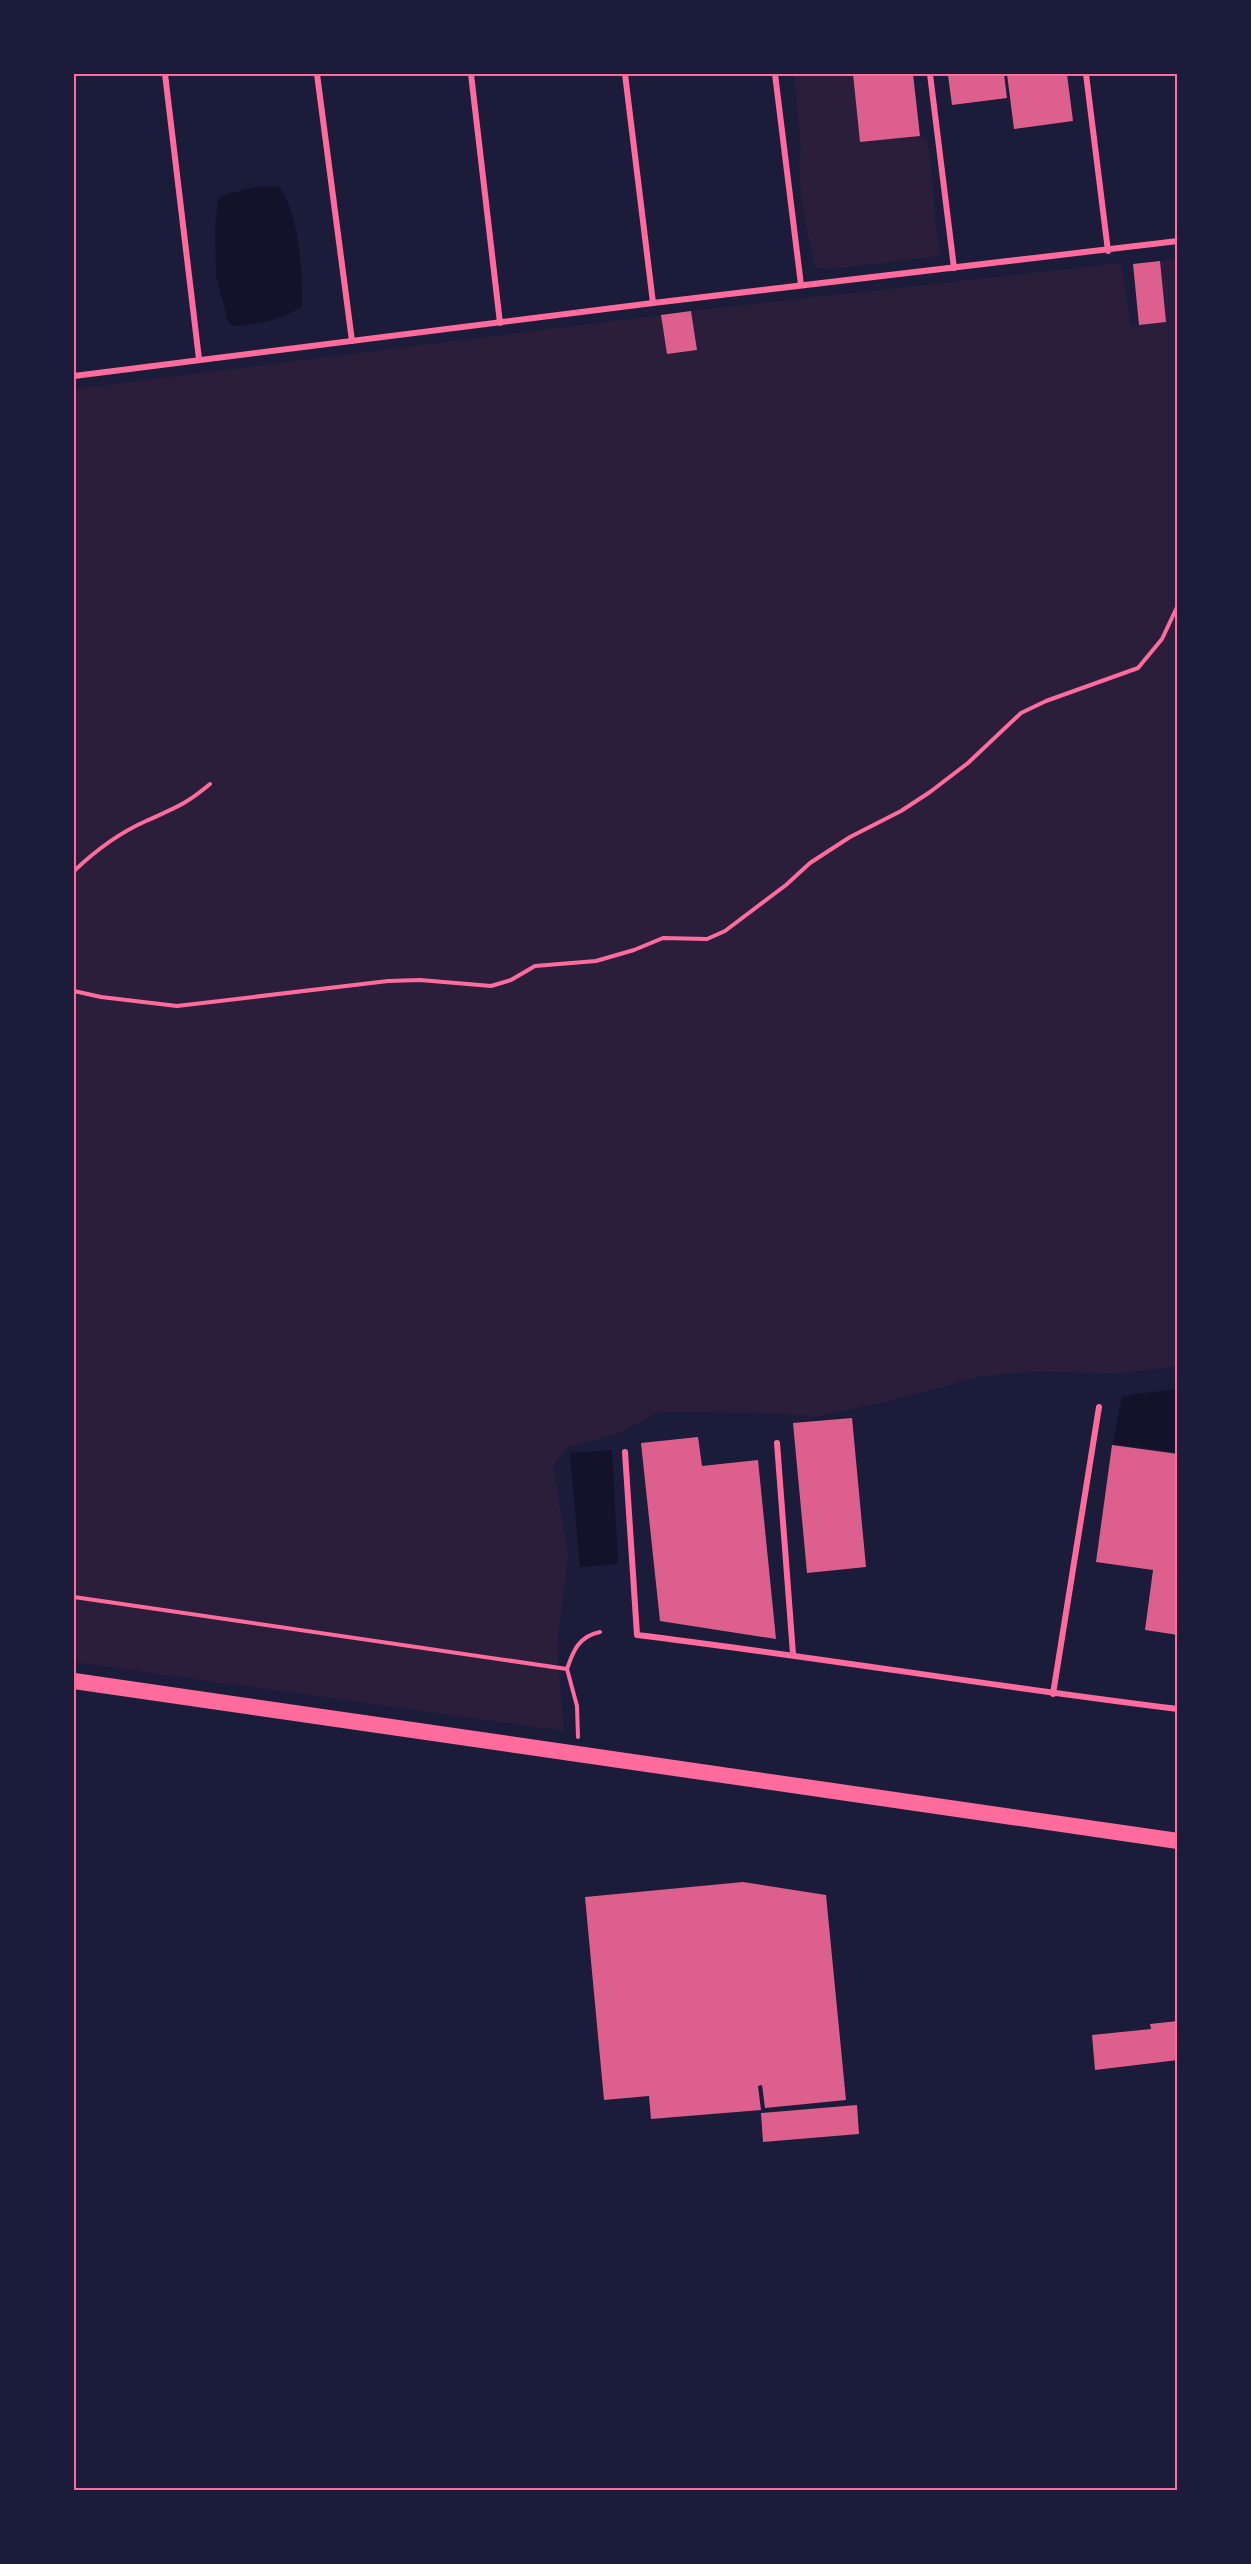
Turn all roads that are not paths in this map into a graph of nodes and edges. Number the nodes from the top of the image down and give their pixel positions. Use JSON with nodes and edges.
{"nodes":[{"id":1,"x":165,"y":74,"type":"edge"},
{"id":2,"x":317,"y":74,"type":"edge"},
{"id":3,"x":471,"y":74,"type":"edge"},
{"id":4,"x":625,"y":74,"type":"edge"},
{"id":5,"x":775,"y":74,"type":"edge"},
{"id":6,"x":930,"y":74,"type":"edge"},
{"id":7,"x":1086,"y":74,"type":"edge"},
{"id":8,"x":1178,"y":241,"type":"edge"},
{"id":9,"x":1108,"y":251,"type":"junction"},
{"id":10,"x":954,"y":268,"type":"junction"},
{"id":11,"x":801,"y":285,"type":"junction"},
{"id":12,"x":652,"y":303,"type":"junction"},
{"id":13,"x":500,"y":323,"type":"junction"},
{"id":14,"x":352,"y":341,"type":"junction"},
{"id":15,"x":199,"y":359,"type":"junction"},
{"id":16,"x":74,"y":376,"type":"edge"},
{"id":17,"x":1099,"y":1407,"type":"dead end"},
{"id":18,"x":777,"y":1443,"type":"dead end"},
{"id":19,"x":625,"y":1452,"type":"dead end"},
{"id":20,"x":793,"y":1654,"type":"junction"},
{"id":21,"x":74,"y":1681,"type":"edge"},
{"id":22,"x":1053,"y":1694,"type":"junction"},
{"id":23,"x":1178,"y":1709,"type":"edge"},
{"id":24,"x":1178,"y":1841,"type":"edge"}],
"edges":[{"from":1,"to":15,"type":"street"},
{"from":2,"to":14,"type":"street"},
{"from":3,"to":13,"type":"street"},
{"from":4,"to":12,"type":"street"},
{"from":5,"to":11,"type":"street"},
{"from":6,"to":10,"type":"street"},
{"from":7,"to":9,"type":"street"},
{"from":8,"to":9,"type":"street"},
{"from":9,"to":10,"type":"street"},
{"from":10,"to":11,"type":"street"},
{"from":11,"to":12,"type":"street"},
{"from":12,"to":13,"type":"street"},
{"from":13,"to":14,"type":"street"},
{"from":14,"to":15,"type":"street"},
{"from":15,"to":16,"type":"street"},
{"from":17,"to":22,"type":"street"},
{"from":18,"to":20,"type":"street"},
{"from":19,"to":20,"type":"street"},
{"from":20,"to":22,"type":"street"},
{"from":21,"to":24,"type":"highway"},
{"from":22,"to":23,"type":"street"}]}
